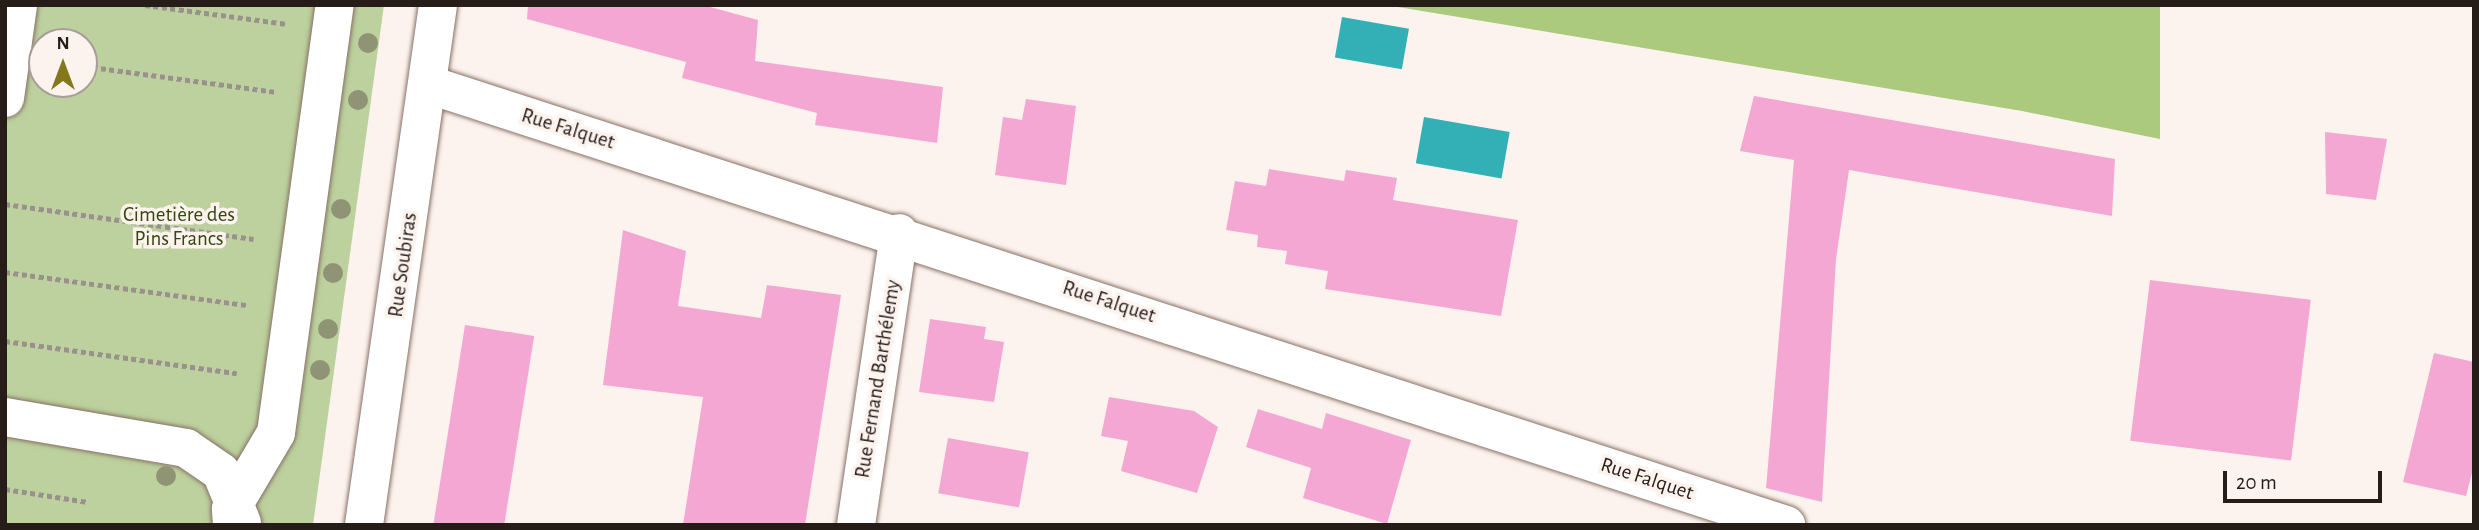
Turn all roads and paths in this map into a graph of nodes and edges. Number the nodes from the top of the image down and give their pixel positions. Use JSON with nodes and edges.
{"nodes":[{"id":1,"x":18,"y":5,"type":"edge"},
{"id":2,"x":145,"y":5,"type":"edge"},
{"id":3,"x":438,"y":5,"type":"edge"},
{"id":4,"x":334,"y":18,"type":"edge"},
{"id":5,"x":98,"y":67,"type":"edge"},
{"id":6,"x":430,"y":86,"type":"junction"},
{"id":7,"x":5,"y":98,"type":"edge"},
{"id":8,"x":323,"y":99,"type":"junction"},
{"id":9,"x":5,"y":204,"type":"edge"},
{"id":10,"x":900,"y":233,"type":"junction"},
{"id":11,"x":302,"y":246,"type":"junction"},
{"id":12,"x":5,"y":272,"type":"edge"},
{"id":13,"x":293,"y":311,"type":"junction"},
{"id":14,"x":5,"y":341,"type":"edge"},
{"id":15,"x":284,"y":380,"type":"junction"},
{"id":16,"x":5,"y":416,"type":"edge"},
{"id":17,"x":5,"y":489,"type":"edge"},
{"id":18,"x":88,"y":502,"type":"dead end"},
{"id":19,"x":235,"y":519,"type":"edge"},
{"id":20,"x":364,"y":525,"type":"edge"},
{"id":21,"x":856,"y":525,"type":"edge"},
{"id":22,"x":1786,"y":525,"type":"edge"}],
"edges":[{"from":1,"to":7,"type":"street"},
{"from":2,"to":4,"type":"path"},
{"from":3,"to":6,"type":"street","name":"Rue Soubiras"},
{"from":4,"to":8,"type":"street"},
{"from":5,"to":8,"type":"path"},
{"from":6,"to":10,"type":"street","name":"Rue Falquet"},
{"from":6,"to":20,"type":"street","name":"Rue Soubiras"},
{"from":8,"to":11,"type":"street"},
{"from":9,"to":11,"type":"path"},
{"from":10,"to":21,"type":"street","name":"Rue Fernand Barthélemy"},
{"from":10,"to":22,"type":"street","name":"Rue Falquet"},
{"from":11,"to":13,"type":"street"},
{"from":12,"to":13,"type":"path"},
{"from":13,"to":15,"type":"street"},
{"from":14,"to":15,"type":"path"},
{"from":15,"to":19,"type":"street"},
{"from":16,"to":19,"type":"street"},
{"from":17,"to":18,"type":"path"}]}
